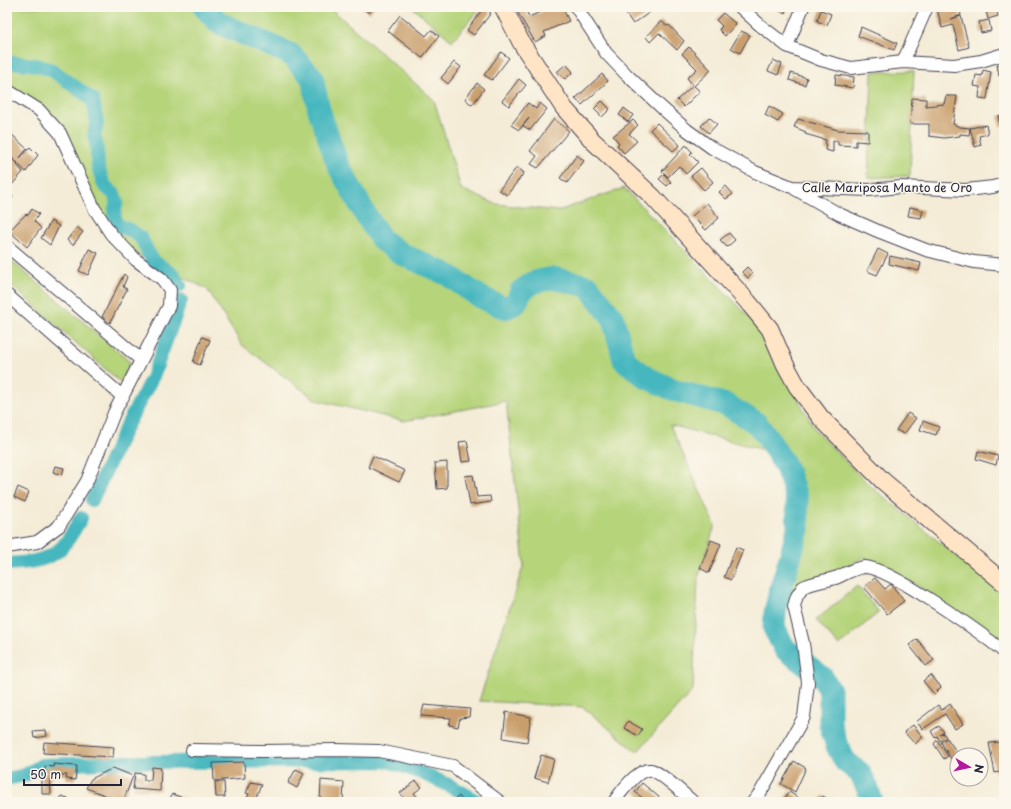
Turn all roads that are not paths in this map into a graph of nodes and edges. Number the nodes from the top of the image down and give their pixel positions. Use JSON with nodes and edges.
{"nodes":[{"id":1,"x":503,"y":7,"type":"edge"},
{"id":2,"x":576,"y":7,"type":"edge"},
{"id":3,"x":740,"y":7,"type":"edge"},
{"id":4,"x":803,"y":7,"type":"edge"},
{"id":5,"x":927,"y":7,"type":"edge"},
{"id":6,"x":787,"y":46,"type":"junction"},
{"id":7,"x":1004,"y":54,"type":"edge"},
{"id":8,"x":904,"y":62,"type":"junction"},
{"id":9,"x":7,"y":90,"type":"edge"},
{"id":10,"x":1004,"y":184,"type":"edge"},
{"id":11,"x":792,"y":187,"type":"junction"},
{"id":12,"x":7,"y":246,"type":"edge"},
{"id":13,"x":1004,"y":266,"type":"edge"},
{"id":14,"x":7,"y":295,"type":"edge"},
{"id":15,"x":141,"y":360,"type":"junction"},
{"id":16,"x":123,"y":397,"type":"junction"},
{"id":17,"x":7,"y":547,"type":"edge"},
{"id":18,"x":1004,"y":583,"type":"edge"},
{"id":19,"x":1004,"y":652,"type":"edge"},
{"id":20,"x":192,"y":750,"type":"dead end"},
{"id":21,"x":500,"y":802,"type":"edge"},
{"id":22,"x":614,"y":802,"type":"edge"},
{"id":23,"x":693,"y":802,"type":"edge"},
{"id":24,"x":753,"y":802,"type":"edge"}],
"edges":[{"from":1,"to":18,"type":"street"},
{"from":2,"to":11,"type":"street","name":"Calle Mariposa Manto de Oro"},
{"from":3,"to":6,"type":"street"},
{"from":4,"to":6,"type":"street"},
{"from":5,"to":8,"type":"street"},
{"from":6,"to":8,"type":"street"},
{"from":7,"to":8,"type":"street"},
{"from":9,"to":15,"type":"street"},
{"from":10,"to":11,"type":"street","name":"Calle Mariposa Manto de Oro"},
{"from":11,"to":13,"type":"street"},
{"from":12,"to":15,"type":"street"},
{"from":14,"to":16,"type":"street"},
{"from":15,"to":16,"type":"street"},
{"from":16,"to":17,"type":"street"},
{"from":19,"to":24,"type":"street"},
{"from":20,"to":21,"type":"street"},
{"from":22,"to":23,"type":"street"}]}
